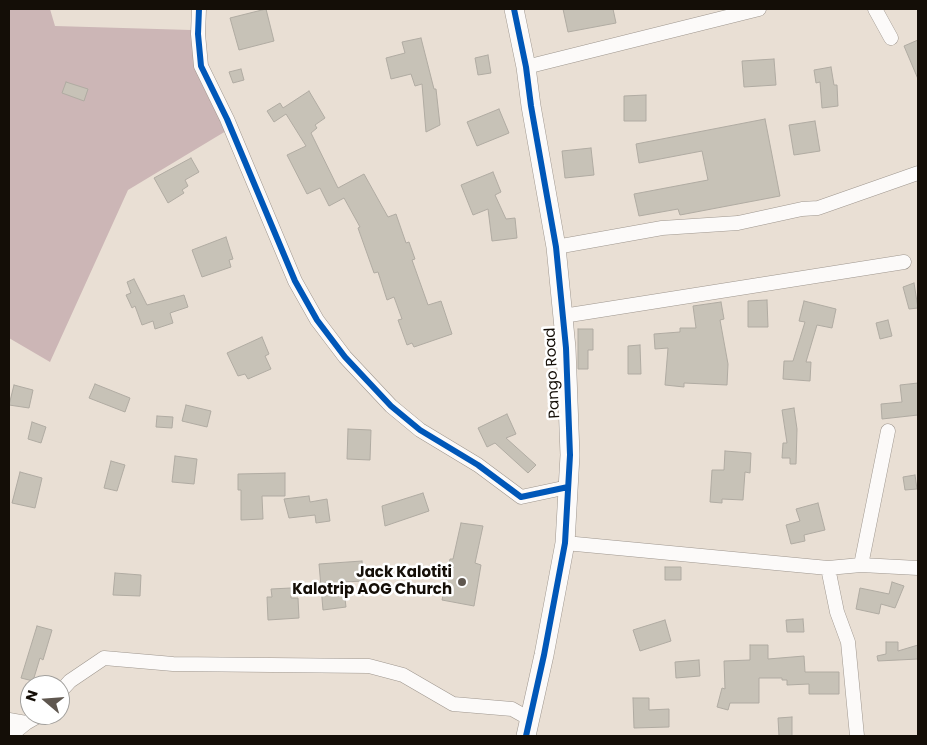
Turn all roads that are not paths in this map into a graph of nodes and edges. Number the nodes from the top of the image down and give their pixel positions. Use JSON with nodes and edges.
{"nodes":[{"id":1,"x":199,"y":9,"type":"edge"},
{"id":2,"x":514,"y":9,"type":"edge"},
{"id":3,"x":759,"y":9,"type":"edge"},
{"id":4,"x":875,"y":9,"type":"edge"},
{"id":5,"x":891,"y":38,"type":"dead end"},
{"id":6,"x":526,"y":67,"type":"junction"},
{"id":7,"x":918,"y":173,"type":"edge"},
{"id":8,"x":556,"y":247,"type":"junction"},
{"id":9,"x":904,"y":262,"type":"dead end"},
{"id":10,"x":563,"y":316,"type":"junction"},
{"id":11,"x":888,"y":431,"type":"dead end"},
{"id":12,"x":568,"y":487,"type":"junction"},
{"id":13,"x":565,"y":544,"type":"junction"},
{"id":14,"x":861,"y":565,"type":"junction"},
{"id":15,"x":828,"y":568,"type":"junction"},
{"id":16,"x":918,"y":568,"type":"edge"},
{"id":17,"x":70,"y":681,"type":"edge"},
{"id":18,"x":24,"y":725,"type":"edge"},
{"id":19,"x":527,"y":727,"type":"edge"},
{"id":20,"x":10,"y":736,"type":"edge"},
{"id":21,"x":857,"y":736,"type":"edge"}],
"edges":[{"from":1,"to":12,"type":"street"},
{"from":2,"to":6,"type":"street","name":"Pango Road"},
{"from":3,"to":6,"type":"street"},
{"from":4,"to":5,"type":"street"},
{"from":6,"to":8,"type":"street","name":"Pango Road"},
{"from":7,"to":8,"type":"street"},
{"from":8,"to":10,"type":"street","name":"Pango Road"},
{"from":9,"to":10,"type":"street"},
{"from":10,"to":12,"type":"street","name":"Pango Road"},
{"from":11,"to":14,"type":"street"},
{"from":12,"to":13,"type":"street","name":"Pango Road"},
{"from":13,"to":15,"type":"street"},
{"from":13,"to":19,"type":"street","name":"Pango Road"},
{"from":14,"to":15,"type":"street"},
{"from":14,"to":16,"type":"street"},
{"from":15,"to":21,"type":"street"},
{"from":17,"to":19,"type":"street"},
{"from":18,"to":20,"type":"street"}]}
